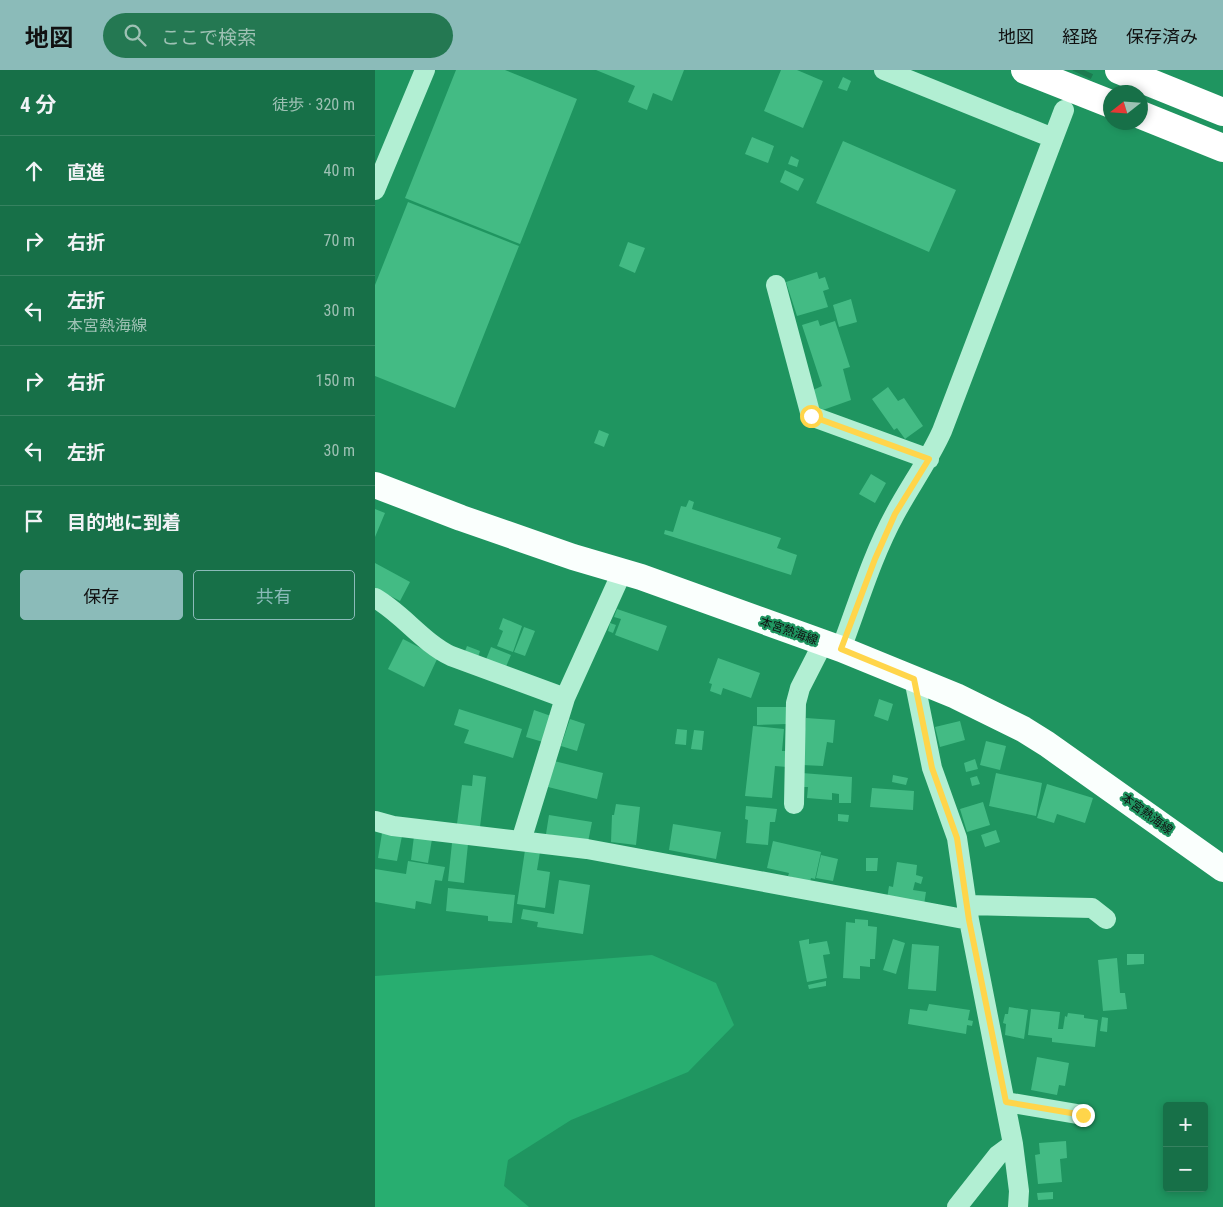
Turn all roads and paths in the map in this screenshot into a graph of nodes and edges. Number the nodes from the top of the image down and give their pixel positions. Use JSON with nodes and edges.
{"nodes":[{"id":1,"x":425,"y":70,"type":"edge"},
{"id":2,"x":884,"y":70,"type":"edge"},
{"id":3,"x":1025,"y":70,"type":"edge"},
{"id":4,"x":1119,"y":70,"type":"edge"},
{"id":5,"x":1103,"y":101,"type":"edge"},
{"id":6,"x":1064,"y":110,"type":"tunnel mouth"},
{"id":7,"x":1223,"y":112,"type":"edge"},
{"id":8,"x":1148,"y":119,"type":"edge"},
{"id":9,"x":1053,"y":138,"type":"junction"},
{"id":10,"x":1223,"y":148,"type":"edge"},
{"id":11,"x":375,"y":190,"type":"edge"},
{"id":12,"x":776,"y":285,"type":"dead end"},
{"id":13,"x":929,"y":459,"type":"junction"},
{"id":14,"x":375,"y":485,"type":"edge"},
{"id":15,"x":622,"y":572,"type":"junction"},
{"id":16,"x":375,"y":598,"type":"edge"},
{"id":17,"x":832,"y":646,"type":"junction"},
{"id":18,"x":914,"y":679,"type":"junction"},
{"id":19,"x":565,"y":698,"type":"junction"},
{"id":20,"x":795,"y":804,"type":"dead end"},
{"id":21,"x":375,"y":821,"type":"edge"},
{"id":22,"x":521,"y":841,"type":"junction"},
{"id":23,"x":1223,"y":869,"type":"edge"},
{"id":24,"x":968,"y":913,"type":"junction"},
{"id":25,"x":1106,"y":919,"type":"dead end"},
{"id":26,"x":1006,"y":1102,"type":"junction"},
{"id":27,"x":1083,"y":1115,"type":"dead end"},
{"id":28,"x":1013,"y":1144,"type":"junction"},
{"id":29,"x":957,"y":1207,"type":"edge"},
{"id":30,"x":1018,"y":1207,"type":"edge"}],
"edges":[{"from":1,"to":11,"type":"street"},
{"from":2,"to":9,"type":"street"},
{"from":3,"to":5,"type":"highway"},
{"from":4,"to":7,"type":"highway"},
{"from":6,"to":9,"type":"street"},
{"from":8,"to":10,"type":"highway"},
{"from":9,"to":13,"type":"street"},
{"from":12,"to":13,"type":"street"},
{"from":13,"to":17,"type":"street"},
{"from":14,"to":15,"type":"main road","name":"本宮熱海線"},
{"from":15,"to":17,"type":"main road","name":"本宮熱海線"},
{"from":15,"to":19,"type":"street"},
{"from":16,"to":19,"type":"street"},
{"from":17,"to":18,"type":"main road","name":"本宮熱海線"},
{"from":17,"to":20,"type":"street"},
{"from":18,"to":23,"type":"main road","name":"本宮熱海線"},
{"from":18,"to":24,"type":"street"},
{"from":19,"to":22,"type":"street"},
{"from":21,"to":22,"type":"street"},
{"from":22,"to":24,"type":"street"},
{"from":24,"to":25,"type":"street"},
{"from":24,"to":26,"type":"street"},
{"from":26,"to":27,"type":"street"},
{"from":26,"to":28,"type":"street"},
{"from":28,"to":29,"type":"street"},
{"from":28,"to":30,"type":"street"}]}
